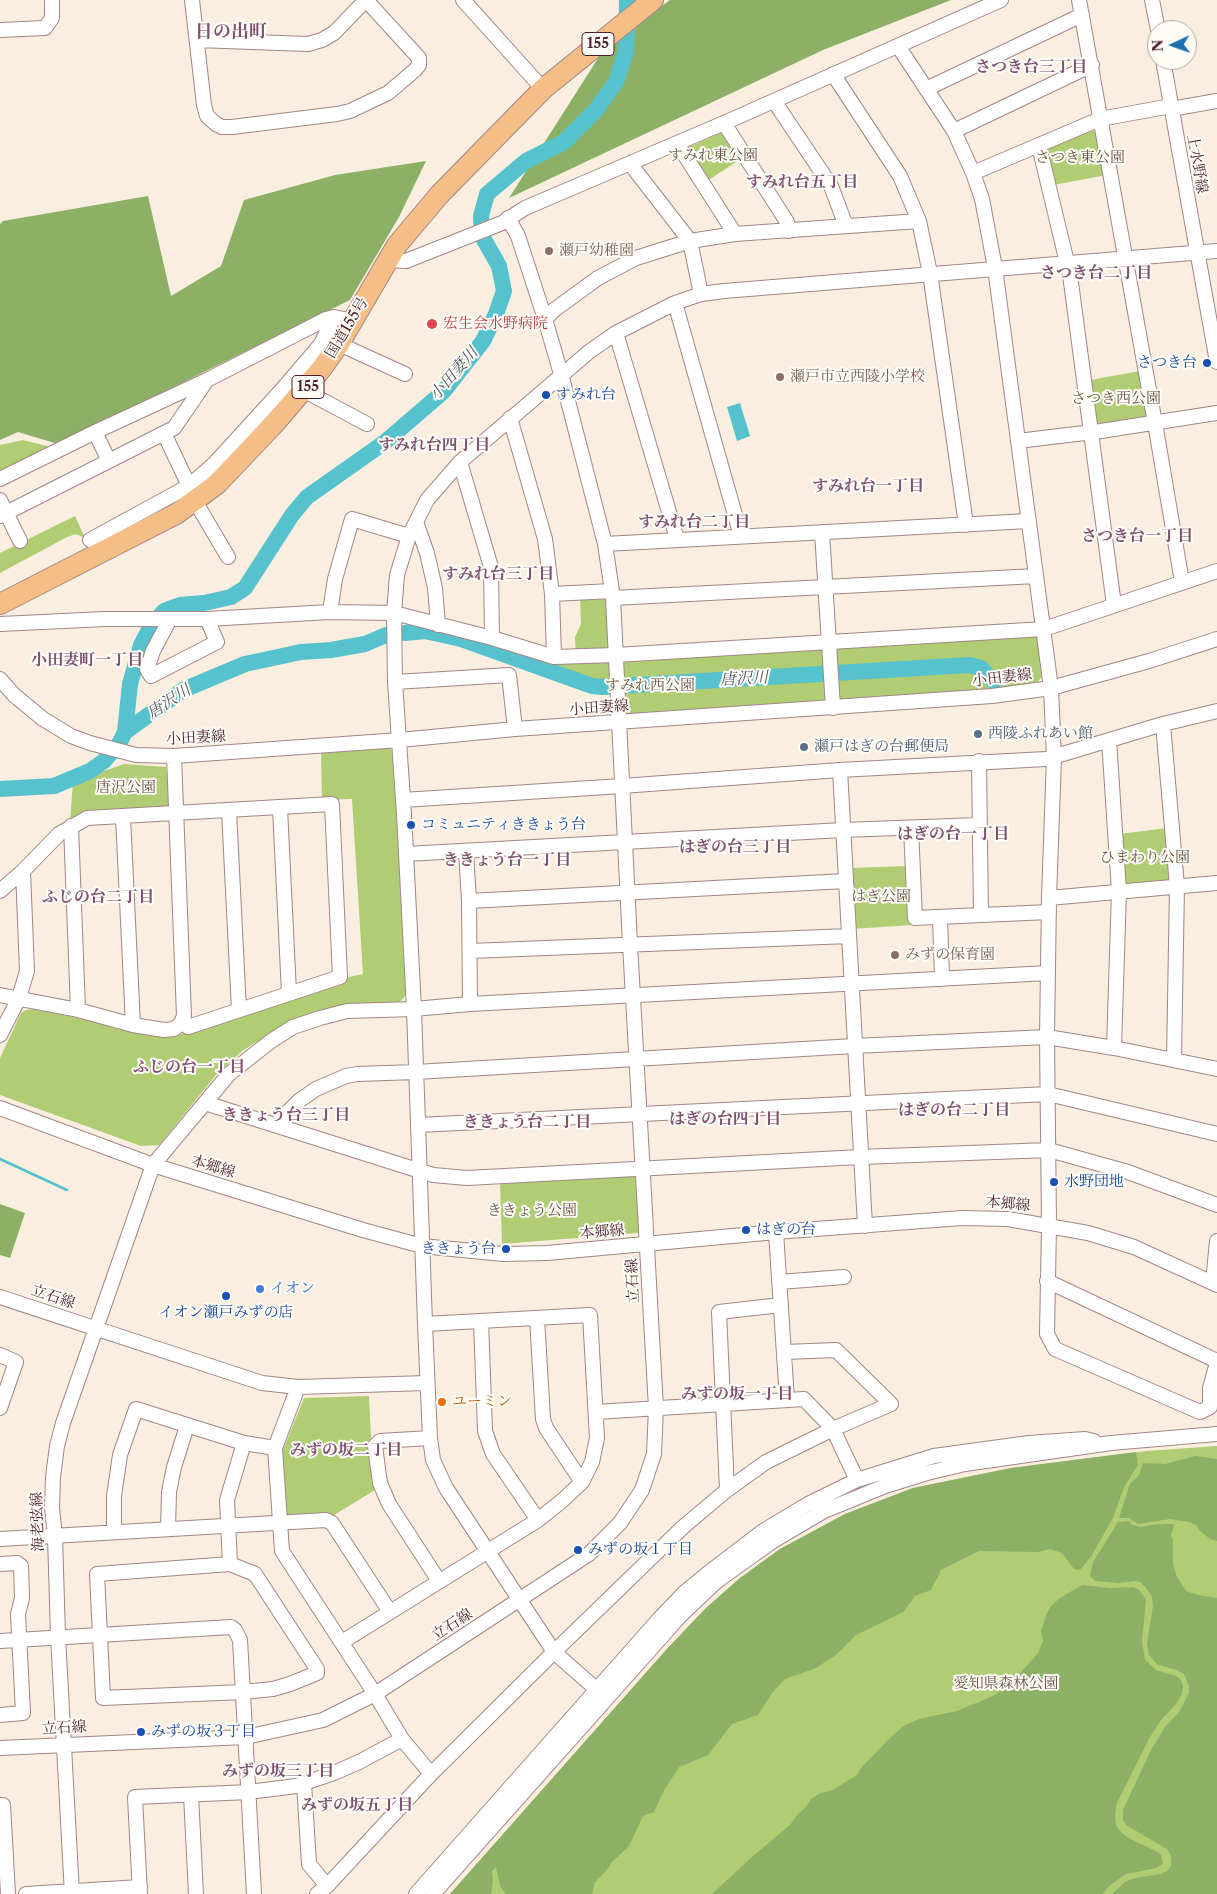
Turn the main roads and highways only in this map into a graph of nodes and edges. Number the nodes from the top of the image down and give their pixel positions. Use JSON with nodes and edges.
{"nodes":[{"id":1,"x":653,"y":0,"type":"edge"},
{"id":2,"x":0,"y":604,"type":"edge"}],
"edges":[{"from":1,"to":2,"type":"highway","name":"国道155号","number":"155"}]}
